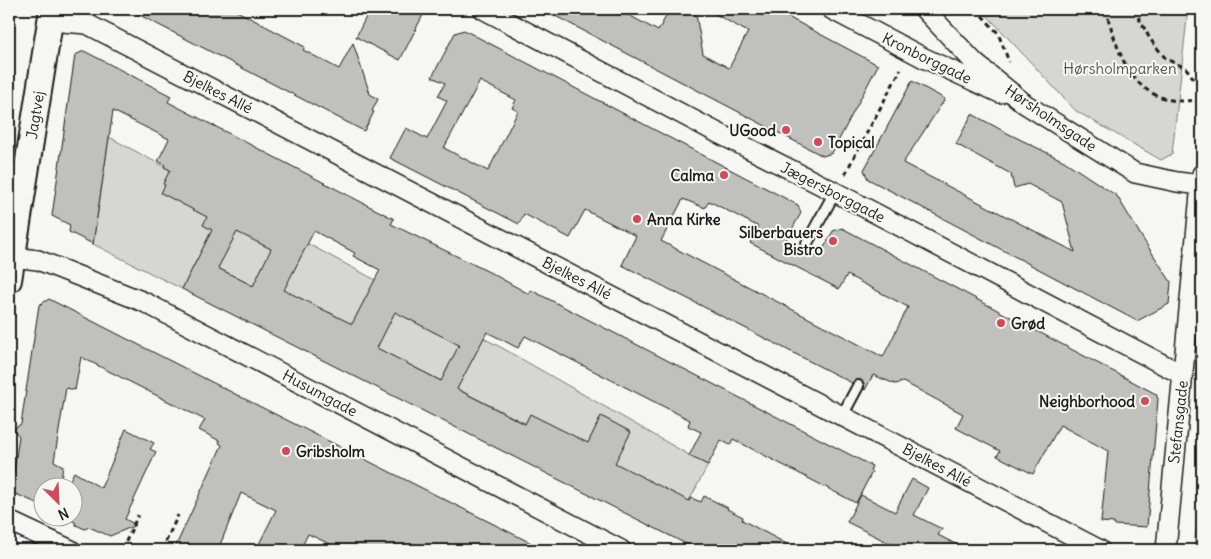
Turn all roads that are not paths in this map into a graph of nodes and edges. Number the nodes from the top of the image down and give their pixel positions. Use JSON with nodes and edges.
{"nodes":[{"id":1,"x":483,"y":9,"type":"edge"},
{"id":2,"x":830,"y":9,"type":"edge"},
{"id":3,"x":924,"y":9,"type":"edge"},
{"id":4,"x":51,"y":15,"type":"edge"},
{"id":5,"x":1025,"y":104,"type":"junction"},
{"id":6,"x":1202,"y":179,"type":"edge"},
{"id":7,"x":835,"y":192,"type":"junction"},
{"id":8,"x":807,"y":243,"type":"dead end"},
{"id":9,"x":10,"y":268,"type":"edge"},
{"id":10,"x":1183,"y":375,"type":"junction"},
{"id":11,"x":858,"y":386,"type":"dead end"},
{"id":12,"x":842,"y":416,"type":"junction"},
{"id":13,"x":9,"y":522,"type":"edge"},
{"id":14,"x":70,"y":550,"type":"edge"},
{"id":15,"x":621,"y":550,"type":"edge"},
{"id":16,"x":1100,"y":550,"type":"edge"},
{"id":17,"x":1166,"y":550,"type":"edge"}],
"edges":[{"from":1,"to":7,"type":"street","name":"Jægersborggade"},
{"from":2,"to":5,"type":"street","name":"Kronborggade"},
{"from":3,"to":5,"type":"street","name":"Hørsholmsgade"},
{"from":4,"to":9,"type":"street","name":"Jagtvej"},
{"from":4,"to":12,"type":"street","name":"Bjelkes Allé"},
{"from":5,"to":6,"type":"street","name":"Hørsholmsgade"},
{"from":6,"to":10,"type":"street","name":"Stefansgade"},
{"from":7,"to":8,"type":"lane"},
{"from":7,"to":10,"type":"street","name":"Jægersborggade"},
{"from":9,"to":15,"type":"street","name":"Husumgade"},
{"from":10,"to":17,"type":"street","name":"Stefansgade"},
{"from":11,"to":12,"type":"lane"},
{"from":12,"to":16,"type":"street","name":"Bjelkes Allé"},
{"from":13,"to":14,"type":"street"}]}
